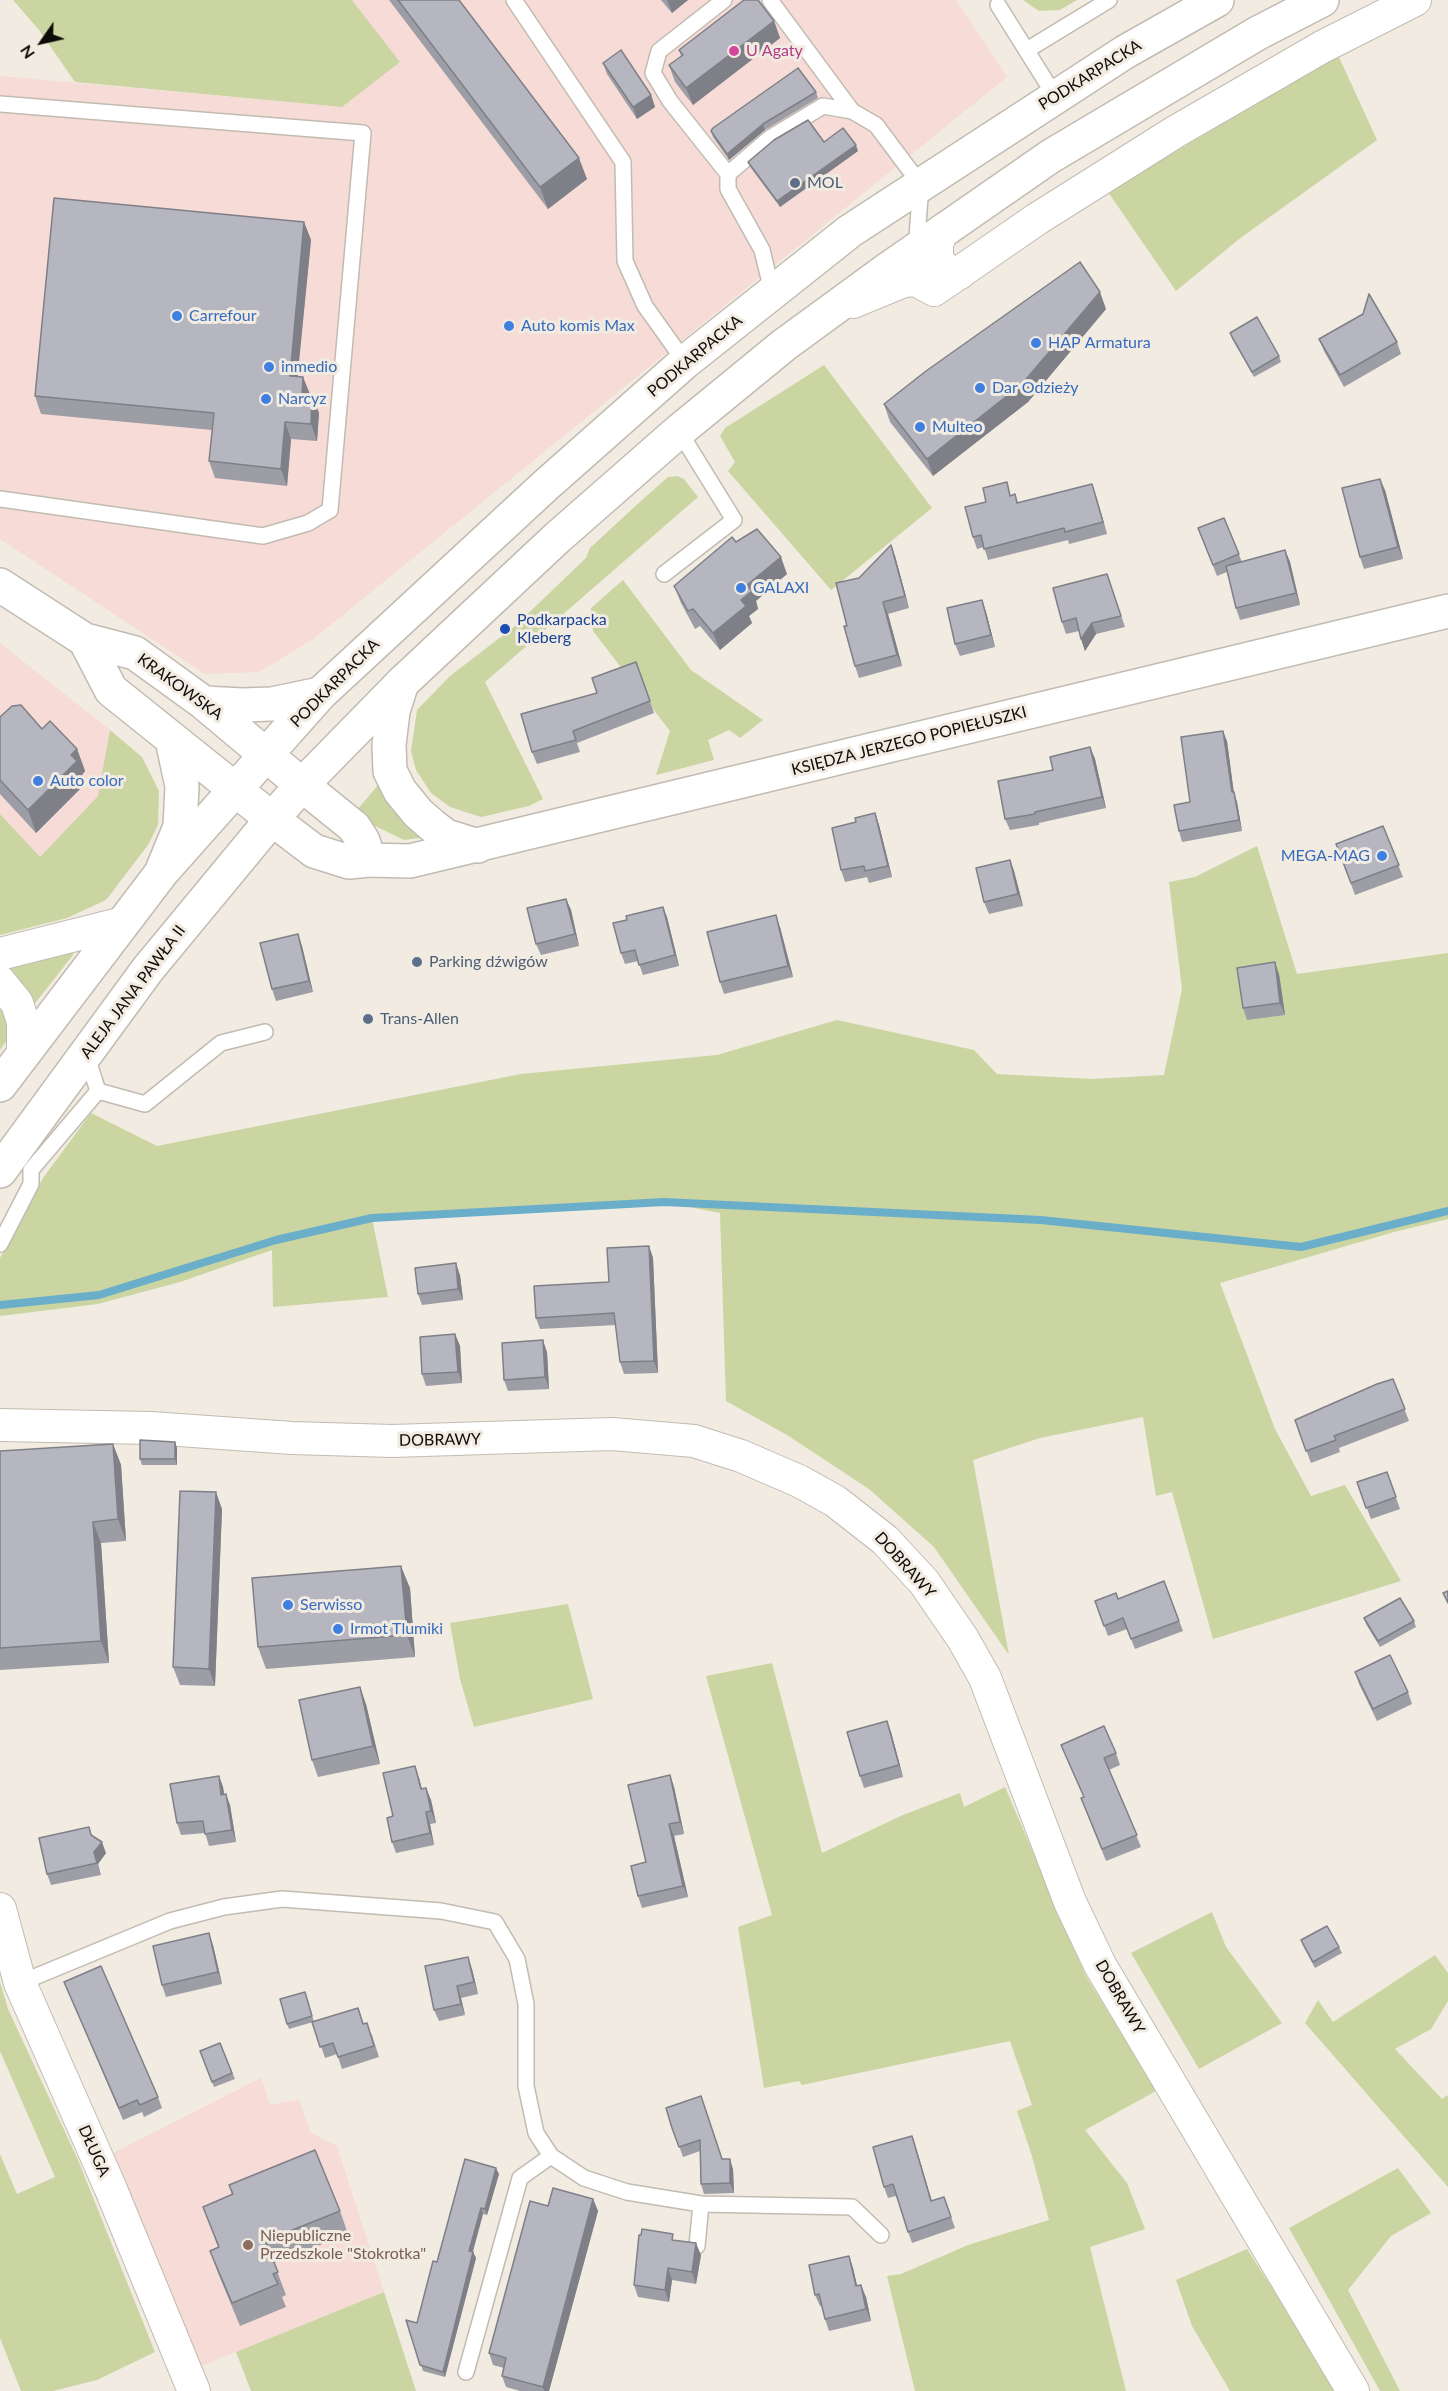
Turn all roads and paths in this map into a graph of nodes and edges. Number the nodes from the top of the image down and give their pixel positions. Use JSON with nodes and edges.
{"nodes":[{"id":1,"x":514,"y":0,"type":"edge"},
{"id":2,"x":724,"y":0,"type":"edge"},
{"id":3,"x":770,"y":0,"type":"edge"},
{"id":4,"x":1109,"y":0,"type":"edge"},
{"id":5,"x":1217,"y":0,"type":"edge"},
{"id":6,"x":1322,"y":0,"type":"edge"},
{"id":7,"x":1415,"y":0,"type":"edge"},
{"id":8,"x":998,"y":5,"type":"dead end"},
{"id":9,"x":1027,"y":50,"type":"junction"},
{"id":10,"x":1055,"y":96,"type":"junction"},
{"id":11,"x":0,"y":104,"type":"edge"},
{"id":12,"x":852,"y":111,"type":"junction"},
{"id":13,"x":728,"y":174,"type":"junction"},
{"id":14,"x":921,"y":185,"type":"junction"},
{"id":15,"x":929,"y":240,"type":"junction"},
{"id":16,"x":960,"y":273,"type":"junction"},
{"id":17,"x":772,"y":291,"type":"junction"},
{"id":18,"x":828,"y":313,"type":"junction"},
{"id":19,"x":685,"y":362,"type":"junction"},
{"id":20,"x":679,"y":432,"type":"junction"},
{"id":21,"x":0,"y":499,"type":"edge"},
{"id":22,"x":664,"y":574,"type":"dead end"},
{"id":23,"x":0,"y":585,"type":"edge"},
{"id":24,"x":1448,"y":611,"type":"edge"},
{"id":25,"x":85,"y":640,"type":"junction"},
{"id":26,"x":402,"y":683,"type":"junction"},
{"id":27,"x":320,"y":694,"type":"junction"},
{"id":28,"x":204,"y":703,"type":"junction"},
{"id":29,"x":172,"y":740,"type":"junction"},
{"id":30,"x":266,"y":753,"type":"junction"},
{"id":31,"x":302,"y":785,"type":"junction"},
{"id":32,"x":234,"y":789,"type":"junction"},
{"id":33,"x":272,"y":819,"type":"junction"},
{"id":34,"x":478,"y":846,"type":"junction"},
{"id":35,"x":369,"y":860,"type":"junction"},
{"id":36,"x":162,"y":872,"type":"junction"},
{"id":37,"x":123,"y":922,"type":"junction"},
{"id":38,"x":0,"y":954,"type":"edge"},
{"id":39,"x":0,"y":982,"type":"edge"},
{"id":40,"x":265,"y":1032,"type":"dead end"},
{"id":41,"x":23,"y":1053,"type":"junction"},
{"id":42,"x":86,"y":1053,"type":"junction"},
{"id":43,"x":0,"y":1085,"type":"edge"},
{"id":44,"x":98,"y":1091,"type":"junction"},
{"id":45,"x":13,"y":1176,"type":"edge"},
{"id":46,"x":0,"y":1244,"type":"edge"},
{"id":47,"x":0,"y":1425,"type":"edge"},
{"id":48,"x":0,"y":1909,"type":"edge"},
{"id":49,"x":20,"y":1983,"type":"junction"},
{"id":50,"x":551,"y":2156,"type":"junction"},
{"id":51,"x":701,"y":2204,"type":"junction"},
{"id":52,"x":881,"y":2235,"type":"dead end"},
{"id":53,"x":697,"y":2246,"type":"edge"},
{"id":54,"x":466,"y":2372,"type":"dead end"},
{"id":55,"x":194,"y":2391,"type":"edge"},
{"id":56,"x":1353,"y":2391,"type":"edge"}],
"edges":[{"from":1,"to":19,"type":"lane"},
{"from":2,"to":13,"type":"lane"},
{"from":3,"to":12,"type":"lane"},
{"from":4,"to":9,"type":"lane"},
{"from":5,"to":10,"type":"main road","name":"PODKARPACKA"},
{"from":6,"to":15,"type":"main road"},
{"from":7,"to":16,"type":"street"},
{"from":8,"to":9,"type":"lane"},
{"from":9,"to":10,"type":"lane"},
{"from":10,"to":14,"type":"main road","name":"PODKARPACKA"},
{"from":11,"to":21,"type":"lane"},
{"from":12,"to":13,"type":"lane"},
{"from":12,"to":14,"type":"lane"},
{"from":13,"to":17,"type":"lane"},
{"from":14,"to":15,"type":"lane"},
{"from":14,"to":17,"type":"main road","name":"PODKARPACKA"},
{"from":15,"to":16,"type":"street"},
{"from":15,"to":18,"type":"main road"},
{"from":16,"to":18,"type":"street"},
{"from":17,"to":19,"type":"main road","name":"PODKARPACKA"},
{"from":18,"to":20,"type":"main road"},
{"from":19,"to":27,"type":"main road","name":"PODKARPACKA"},
{"from":20,"to":22,"type":"lane"},
{"from":20,"to":26,"type":"main road"},
{"from":23,"to":25,"type":"main road","name":"KRAKOWSKA"},
{"from":24,"to":34,"type":"main road","name":"KSIĘDZA JERZEGO POPIEŁUSZKI"},
{"from":25,"to":28,"type":"main road","name":"KRAKOWSKA"},
{"from":25,"to":29,"type":"main road","name":"KRAKOWSKA"},
{"from":26,"to":31,"type":"main road"},
{"from":26,"to":34,"type":"main road"},
{"from":27,"to":28,"type":"main road"},
{"from":27,"to":30,"type":"main road","name":"PODKARPACKA"},
{"from":28,"to":30,"type":"main road","name":"KRAKOWSKA"},
{"from":29,"to":32,"type":"main road","name":"KRAKOWSKA"},
{"from":29,"to":36,"type":"main road"},
{"from":30,"to":31,"type":"main road"},
{"from":30,"to":32,"type":"main road","name":"PODKARPACKA"},
{"from":31,"to":33,"type":"main road","name":"ALEJA JANA PAWŁA II"},
{"from":31,"to":35,"type":"main road"},
{"from":32,"to":33,"type":"main road","name":"KSIĘDZA JERZEGO POPIEŁUSZKI"},
{"from":32,"to":36,"type":"main road"},
{"from":33,"to":35,"type":"main road","name":"KSIĘDZA JERZEGO POPIEŁUSZKI"},
{"from":33,"to":42,"type":"main road","name":"ALEJA JANA PAWŁA II"},
{"from":34,"to":35,"type":"main road","name":"KSIĘDZA JERZEGO POPIEŁUSZKI"},
{"from":36,"to":37,"type":"main road"},
{"from":37,"to":38,"type":"street"},
{"from":37,"to":41,"type":"main road"},
{"from":39,"to":41,"type":"street"},
{"from":40,"to":44,"type":"lane"},
{"from":41,"to":43,"type":"main road"},
{"from":42,"to":44,"type":"lane"},
{"from":42,"to":45,"type":"main road","name":"ALEJA JANA PAWŁA II"},
{"from":44,"to":45,"type":"lane"},
{"from":45,"to":46,"type":"lane"},
{"from":47,"to":56,"type":"street","name":"DOBRAWY"},
{"from":48,"to":49,"type":"street","name":"DŁUGA"},
{"from":49,"to":50,"type":"lane"},
{"from":49,"to":55,"type":"street","name":"DŁUGA"},
{"from":50,"to":51,"type":"lane"},
{"from":50,"to":54,"type":"lane"},
{"from":51,"to":52,"type":"lane"},
{"from":51,"to":53,"type":"lane"}]}
